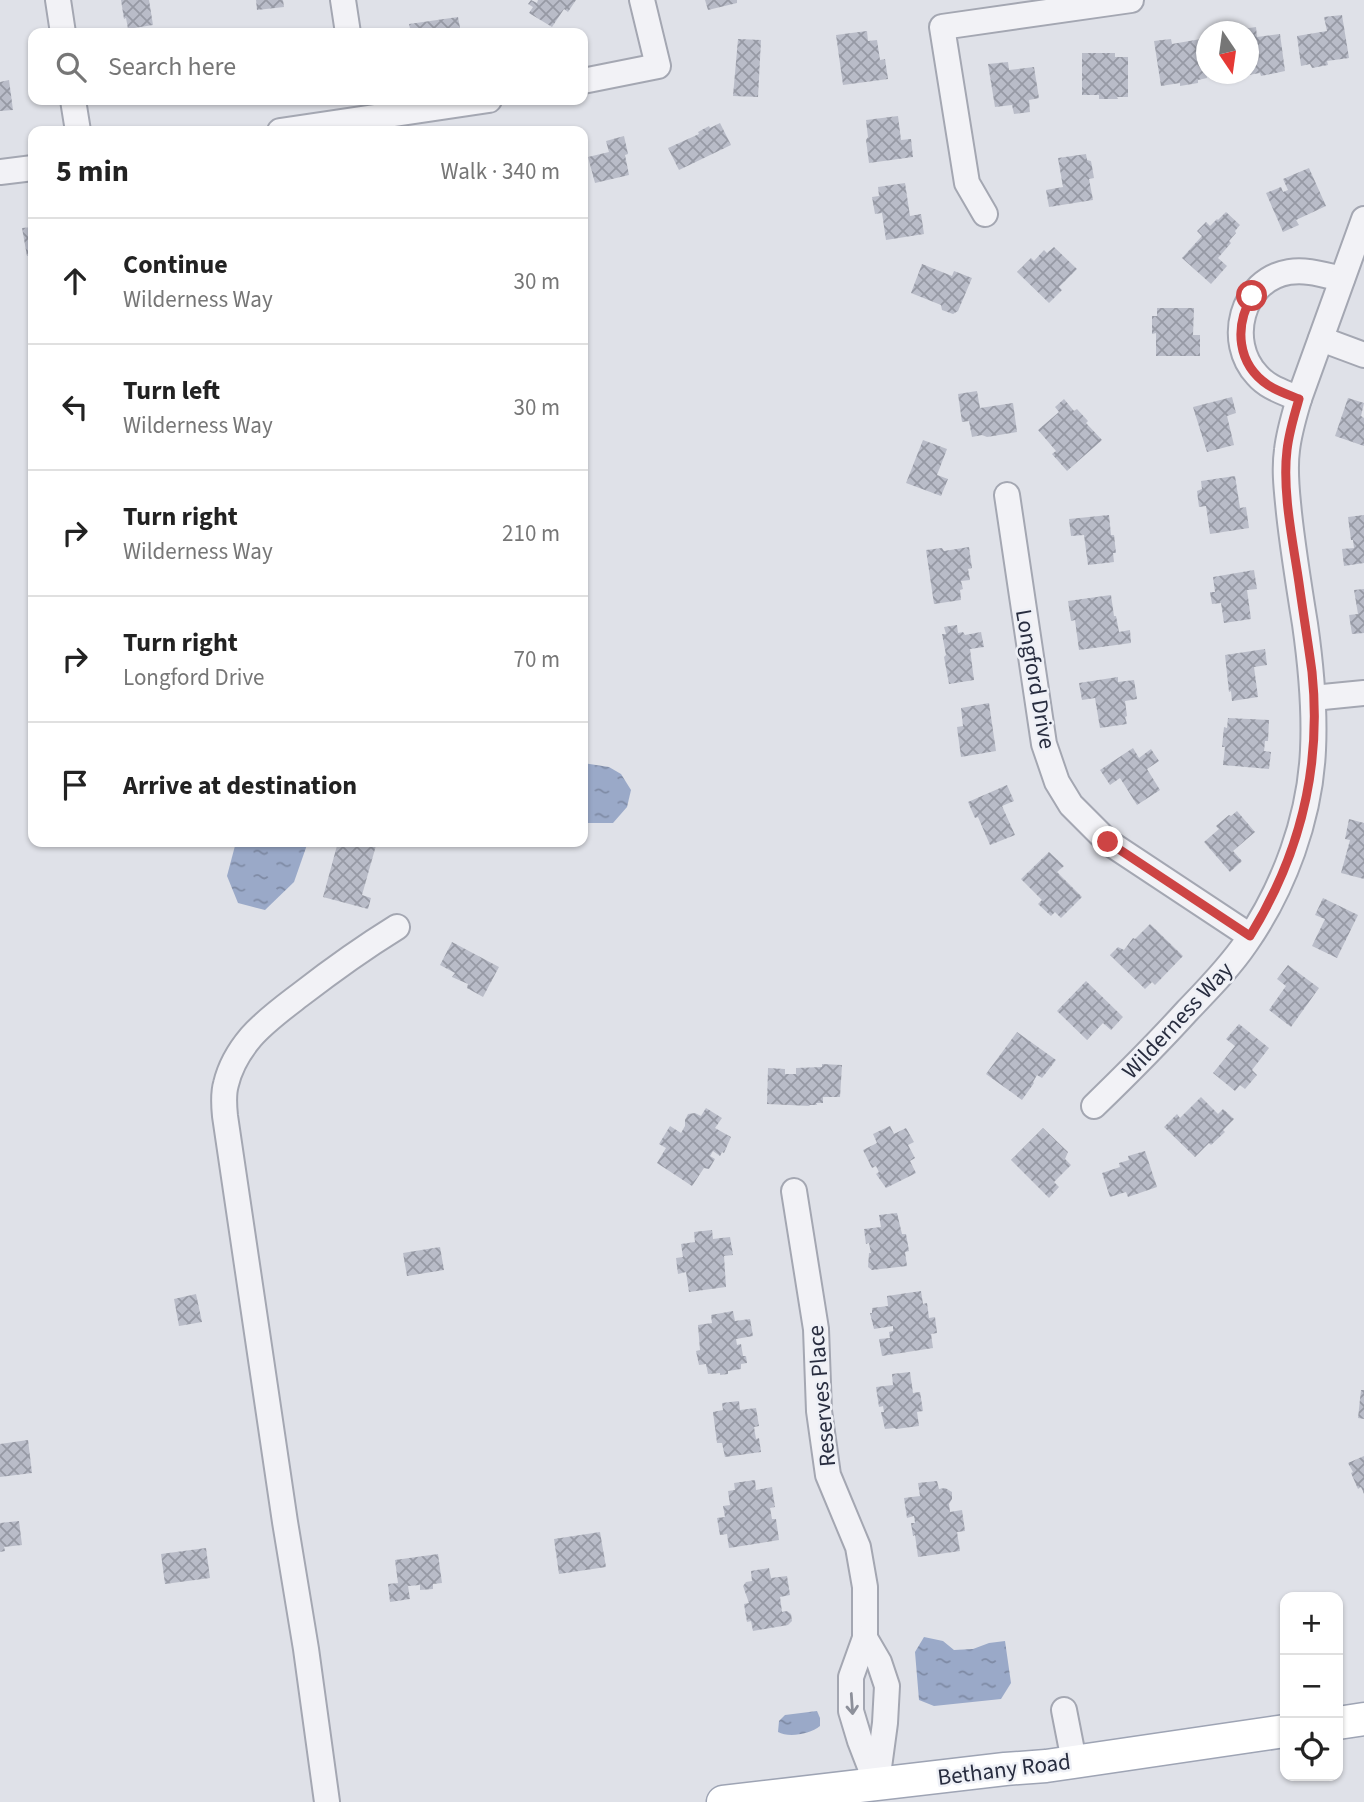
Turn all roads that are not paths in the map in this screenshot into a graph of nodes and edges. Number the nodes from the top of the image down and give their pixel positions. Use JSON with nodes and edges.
{"nodes":[{"id":1,"x":58,"y":0,"type":"edge"},
{"id":2,"x":343,"y":0,"type":"edge"},
{"id":3,"x":642,"y":0,"type":"edge"},
{"id":4,"x":1131,"y":0,"type":"edge"},
{"id":5,"x":62,"y":28,"type":"edge"},
{"id":6,"x":347,"y":28,"type":"edge"},
{"id":7,"x":588,"y":81,"type":"edge"},
{"id":8,"x":74,"y":105,"type":"edge"},
{"id":9,"x":418,"y":105,"type":"edge"},
{"id":10,"x":361,"y":109,"type":"edge"},
{"id":11,"x":77,"y":126,"type":"edge"},
{"id":12,"x":298,"y":126,"type":"edge"},
{"id":13,"x":28,"y":168,"type":"edge"},
{"id":14,"x":0,"y":172,"type":"edge"},
{"id":15,"x":985,"y":214,"type":"dead end"},
{"id":16,"x":1364,"y":219,"type":"edge"},
{"id":17,"x":1342,"y":279,"type":"junction"},
{"id":18,"x":1321,"y":339,"type":"junction"},
{"id":19,"x":1364,"y":355,"type":"edge"},
{"id":20,"x":1299,"y":399,"type":"junction"},
{"id":21,"x":1007,"y":495,"type":"dead end"},
{"id":22,"x":1364,"y":693,"type":"edge"},
{"id":23,"x":1313,"y":698,"type":"junction"},
{"id":24,"x":397,"y":927,"type":"dead end"},
{"id":25,"x":1250,"y":936,"type":"junction"},
{"id":26,"x":1094,"y":1106,"type":"dead end"},
{"id":27,"x":794,"y":1191,"type":"dead end"},
{"id":28,"x":865,"y":1638,"type":"junction"},
{"id":29,"x":1064,"y":1710,"type":"dead end"},
{"id":30,"x":1364,"y":1719,"type":"edge"},
{"id":31,"x":1343,"y":1722,"type":"edge"},
{"id":32,"x":1280,"y":1732,"type":"edge"},
{"id":33,"x":1074,"y":1762,"type":"junction"},
{"id":34,"x":860,"y":1792,"type":"edge"},
{"id":35,"x":327,"y":1802,"type":"edge"},
{"id":36,"x":723,"y":1802,"type":"edge"}],
"edges":[{"from":1,"to":5,"type":"street"},
{"from":2,"to":6,"type":"street"},
{"from":3,"to":7,"type":"street"},
{"from":4,"to":15,"type":"street"},
{"from":8,"to":11,"type":"street"},
{"from":9,"to":10,"type":"street"},
{"from":10,"to":12,"type":"street"},
{"from":13,"to":14,"type":"street"},
{"from":16,"to":17,"type":"street","name":"Wilderness Way"},
{"from":17,"to":18,"type":"street","name":"Wilderness Way"},
{"from":17,"to":20,"type":"street"},
{"from":18,"to":19,"type":"street"},
{"from":18,"to":20,"type":"street","name":"Wilderness Way"},
{"from":20,"to":23,"type":"street","name":"Wilderness Way"},
{"from":21,"to":25,"type":"street","name":"Longford Drive"},
{"from":22,"to":23,"type":"street"},
{"from":23,"to":25,"type":"street","name":"Wilderness Way"},
{"from":24,"to":35,"type":"street"},
{"from":25,"to":26,"type":"street","name":"Wilderness Way"},
{"from":27,"to":28,"type":"street","name":"Reserves Place"},
{"from":28,"to":34,"type":"street","name":"Reserves Place","one_way":true},
{"from":28,"to":34,"type":"street","name":"Reserves Place"},
{"from":29,"to":33,"type":"street"},
{"from":30,"to":31,"type":"main road"},
{"from":32,"to":33,"type":"main road","name":"Bethany Road"},
{"from":33,"to":34,"type":"main road","name":"Bethany Road"},
{"from":34,"to":36,"type":"main road","name":"Bethany Road"}]}
